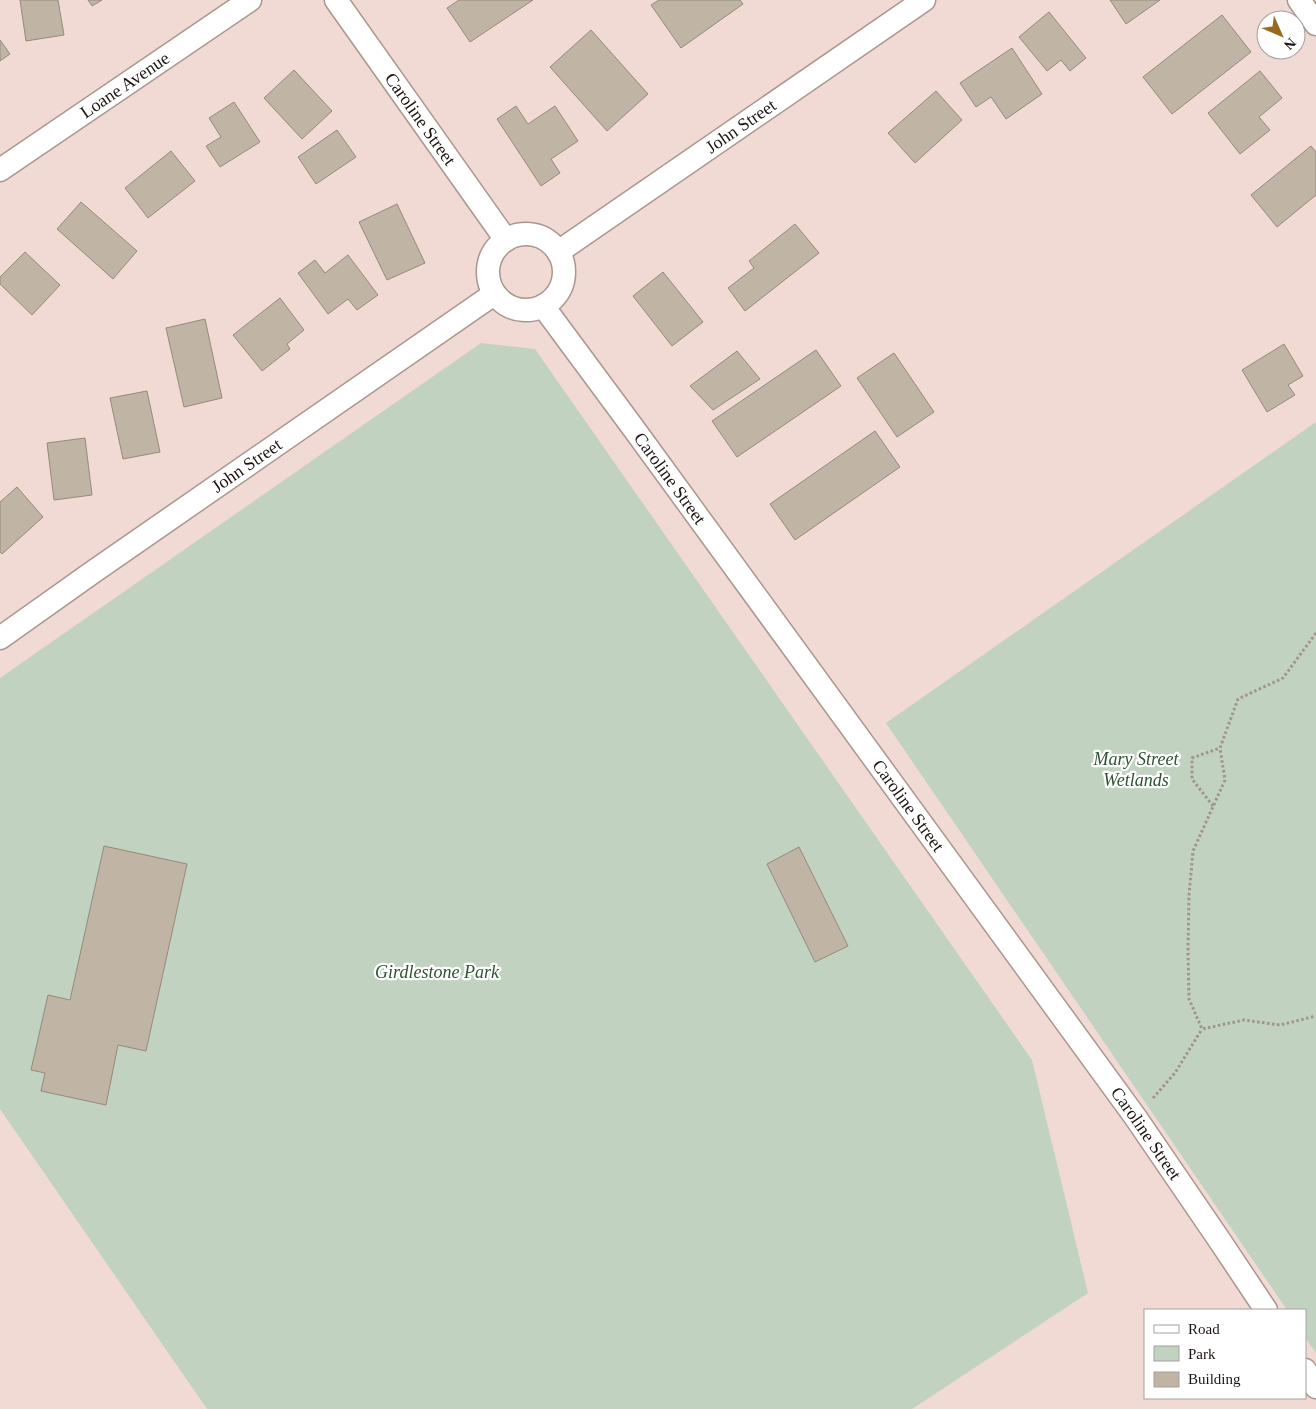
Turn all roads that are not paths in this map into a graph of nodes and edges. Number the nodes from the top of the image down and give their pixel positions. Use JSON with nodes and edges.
{"nodes":[{"id":1,"x":250,"y":0,"type":"edge"},
{"id":2,"x":336,"y":0,"type":"edge"},
{"id":3,"x":924,"y":0,"type":"edge"},
{"id":4,"x":1299,"y":0,"type":"edge"},
{"id":5,"x":1316,"y":24,"type":"edge"},
{"id":6,"x":0,"y":170,"type":"edge"},
{"id":7,"x":506,"y":240,"type":"junction"},
{"id":8,"x":558,"y":252,"type":"junction"},
{"id":9,"x":494,"y":294,"type":"junction"},
{"id":10,"x":543,"y":306,"type":"junction"},
{"id":11,"x":0,"y":638,"type":"edge"},
{"id":12,"x":1265,"y":1309,"type":"edge"},
{"id":13,"x":1306,"y":1372,"type":"edge"},
{"id":14,"x":1316,"y":1387,"type":"edge"}],
"edges":[{"from":1,"to":6,"type":"street","name":"Loane Avenue"},
{"from":2,"to":7,"type":"street","name":"Caroline Street"},
{"from":3,"to":8,"type":"street","name":"John Street"},
{"from":4,"to":5,"type":"street"},
{"from":7,"to":8,"type":"street"},
{"from":7,"to":9,"type":"street"},
{"from":8,"to":10,"type":"street"},
{"from":9,"to":10,"type":"street"},
{"from":9,"to":11,"type":"street","name":"John Street"},
{"from":10,"to":12,"type":"street","name":"Caroline Street"},
{"from":13,"to":14,"type":"street"}]}
